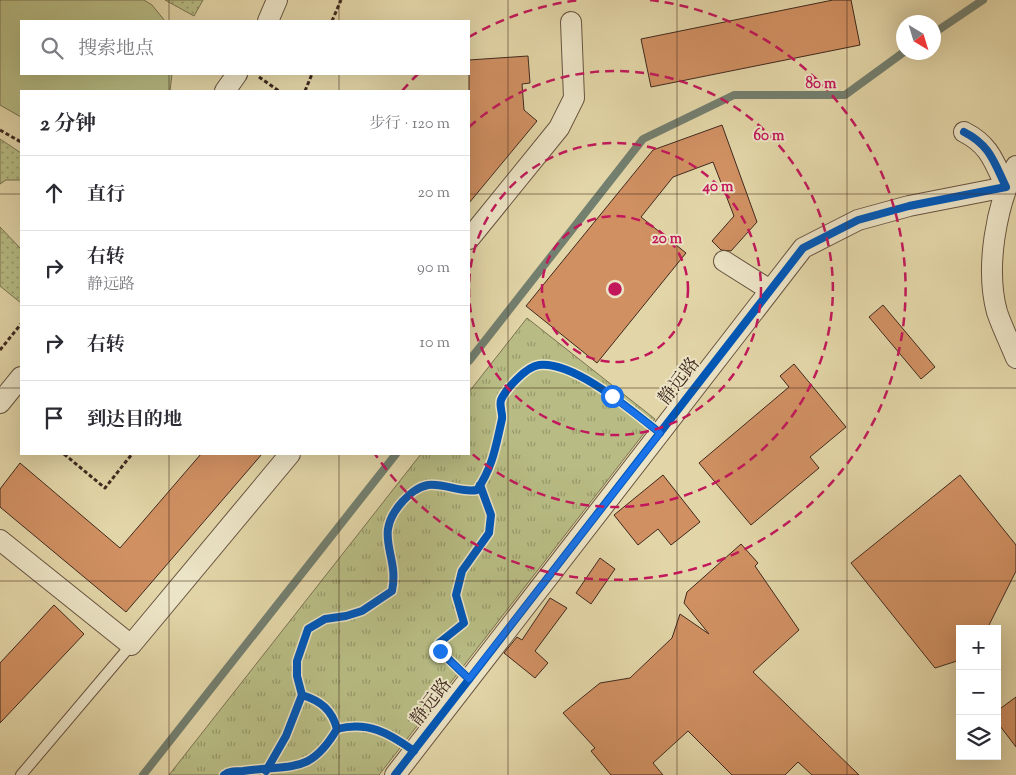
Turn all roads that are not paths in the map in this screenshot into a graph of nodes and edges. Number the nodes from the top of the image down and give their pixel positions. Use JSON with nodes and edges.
{"nodes":[{"id":1,"x":277,"y":0,"type":"edge"},
{"id":2,"x":268,"y":20,"type":"edge"},
{"id":3,"x":571,"y":22,"type":"dead end"},
{"id":4,"x":236,"y":75,"type":"edge"},
{"id":5,"x":226,"y":90,"type":"edge"},
{"id":6,"x":964,"y":132,"type":"dead end"},
{"id":7,"x":1016,"y":166,"type":"edge"},
{"id":8,"x":1006,"y":187,"type":"junction"},
{"id":9,"x":470,"y":238,"type":"edge"},
{"id":10,"x":724,"y":261,"type":"dead end"},
{"id":11,"x":770,"y":290,"type":"junction"},
{"id":12,"x":1016,"y":358,"type":"edge"},
{"id":13,"x":20,"y":378,"type":"edge"},
{"id":14,"x":0,"y":403,"type":"edge"},
{"id":15,"x":289,"y":455,"type":"edge"},
{"id":16,"x":0,"y":540,"type":"edge"},
{"id":17,"x":131,"y":645,"type":"junction"},
{"id":18,"x":20,"y":775,"type":"edge"},
{"id":19,"x":395,"y":775,"type":"edge"}],
"edges":[{"from":1,"to":2,"type":"street"},
{"from":3,"to":9,"type":"street"},
{"from":4,"to":5,"type":"street"},
{"from":6,"to":8,"type":"street"},
{"from":7,"to":8,"type":"street"},
{"from":8,"to":11,"type":"street","name":"静远路"},
{"from":8,"to":12,"type":"street"},
{"from":10,"to":11,"type":"street"},
{"from":11,"to":19,"type":"street","name":"静远路"},
{"from":13,"to":14,"type":"street"},
{"from":15,"to":17,"type":"street"},
{"from":16,"to":17,"type":"street"},
{"from":17,"to":18,"type":"lane"}]}
